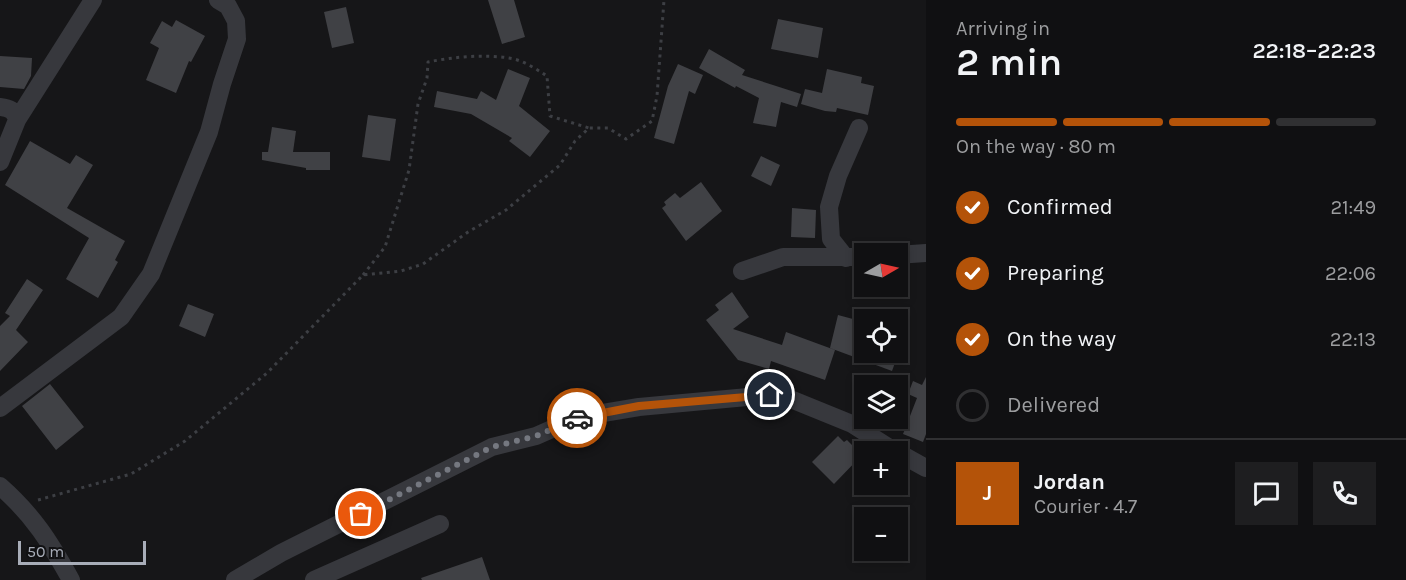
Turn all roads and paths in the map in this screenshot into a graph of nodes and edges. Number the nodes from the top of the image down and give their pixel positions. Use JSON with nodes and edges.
{"nodes":[{"id":1,"x":93,"y":0,"type":"edge"},
{"id":2,"x":218,"y":0,"type":"edge"},
{"id":3,"x":664,"y":0,"type":"edge"},
{"id":4,"x":0,"y":107,"type":"edge"},
{"id":5,"x":17,"y":120,"type":"junction"},
{"id":6,"x":589,"y":128,"type":"junction"},
{"id":7,"x":859,"y":128,"type":"dead end"},
{"id":8,"x":0,"y":162,"type":"edge"},
{"id":9,"x":926,"y":253,"type":"edge"},
{"id":10,"x":908,"y":254,"type":"edge"},
{"id":11,"x":854,"y":257,"type":"edge"},
{"id":12,"x":854,"y":258,"type":"edge"},
{"id":13,"x":742,"y":271,"type":"dead end"},
{"id":14,"x":363,"y":275,"type":"junction"},
{"id":15,"x":0,"y":408,"type":"edge"},
{"id":16,"x":879,"y":441,"type":"edge"},
{"id":17,"x":908,"y":458,"type":"edge"},
{"id":18,"x":926,"y":468,"type":"edge"},
{"id":19,"x":0,"y":486,"type":"edge"},
{"id":20,"x":22,"y":506,"type":"junction"},
{"id":21,"x":440,"y":524,"type":"dead end"},
{"id":22,"x":71,"y":580,"type":"edge"},
{"id":23,"x":235,"y":580,"type":"edge"},
{"id":24,"x":314,"y":580,"type":"edge"}],
"edges":[{"from":1,"to":5,"type":"street"},
{"from":2,"to":15,"type":"street"},
{"from":3,"to":6,"type":"path"},
{"from":4,"to":5,"type":"street"},
{"from":5,"to":8,"type":"street"},
{"from":6,"to":14,"type":"path"},
{"from":6,"to":14,"type":"path"},
{"from":7,"to":11,"type":"street"},
{"from":9,"to":10,"type":"street"},
{"from":12,"to":13,"type":"street"},
{"from":14,"to":20,"type":"path"},
{"from":16,"to":23,"type":"street"},
{"from":17,"to":18,"type":"street"},
{"from":19,"to":20,"type":"street"},
{"from":20,"to":22,"type":"street"},
{"from":21,"to":24,"type":"street"}]}
